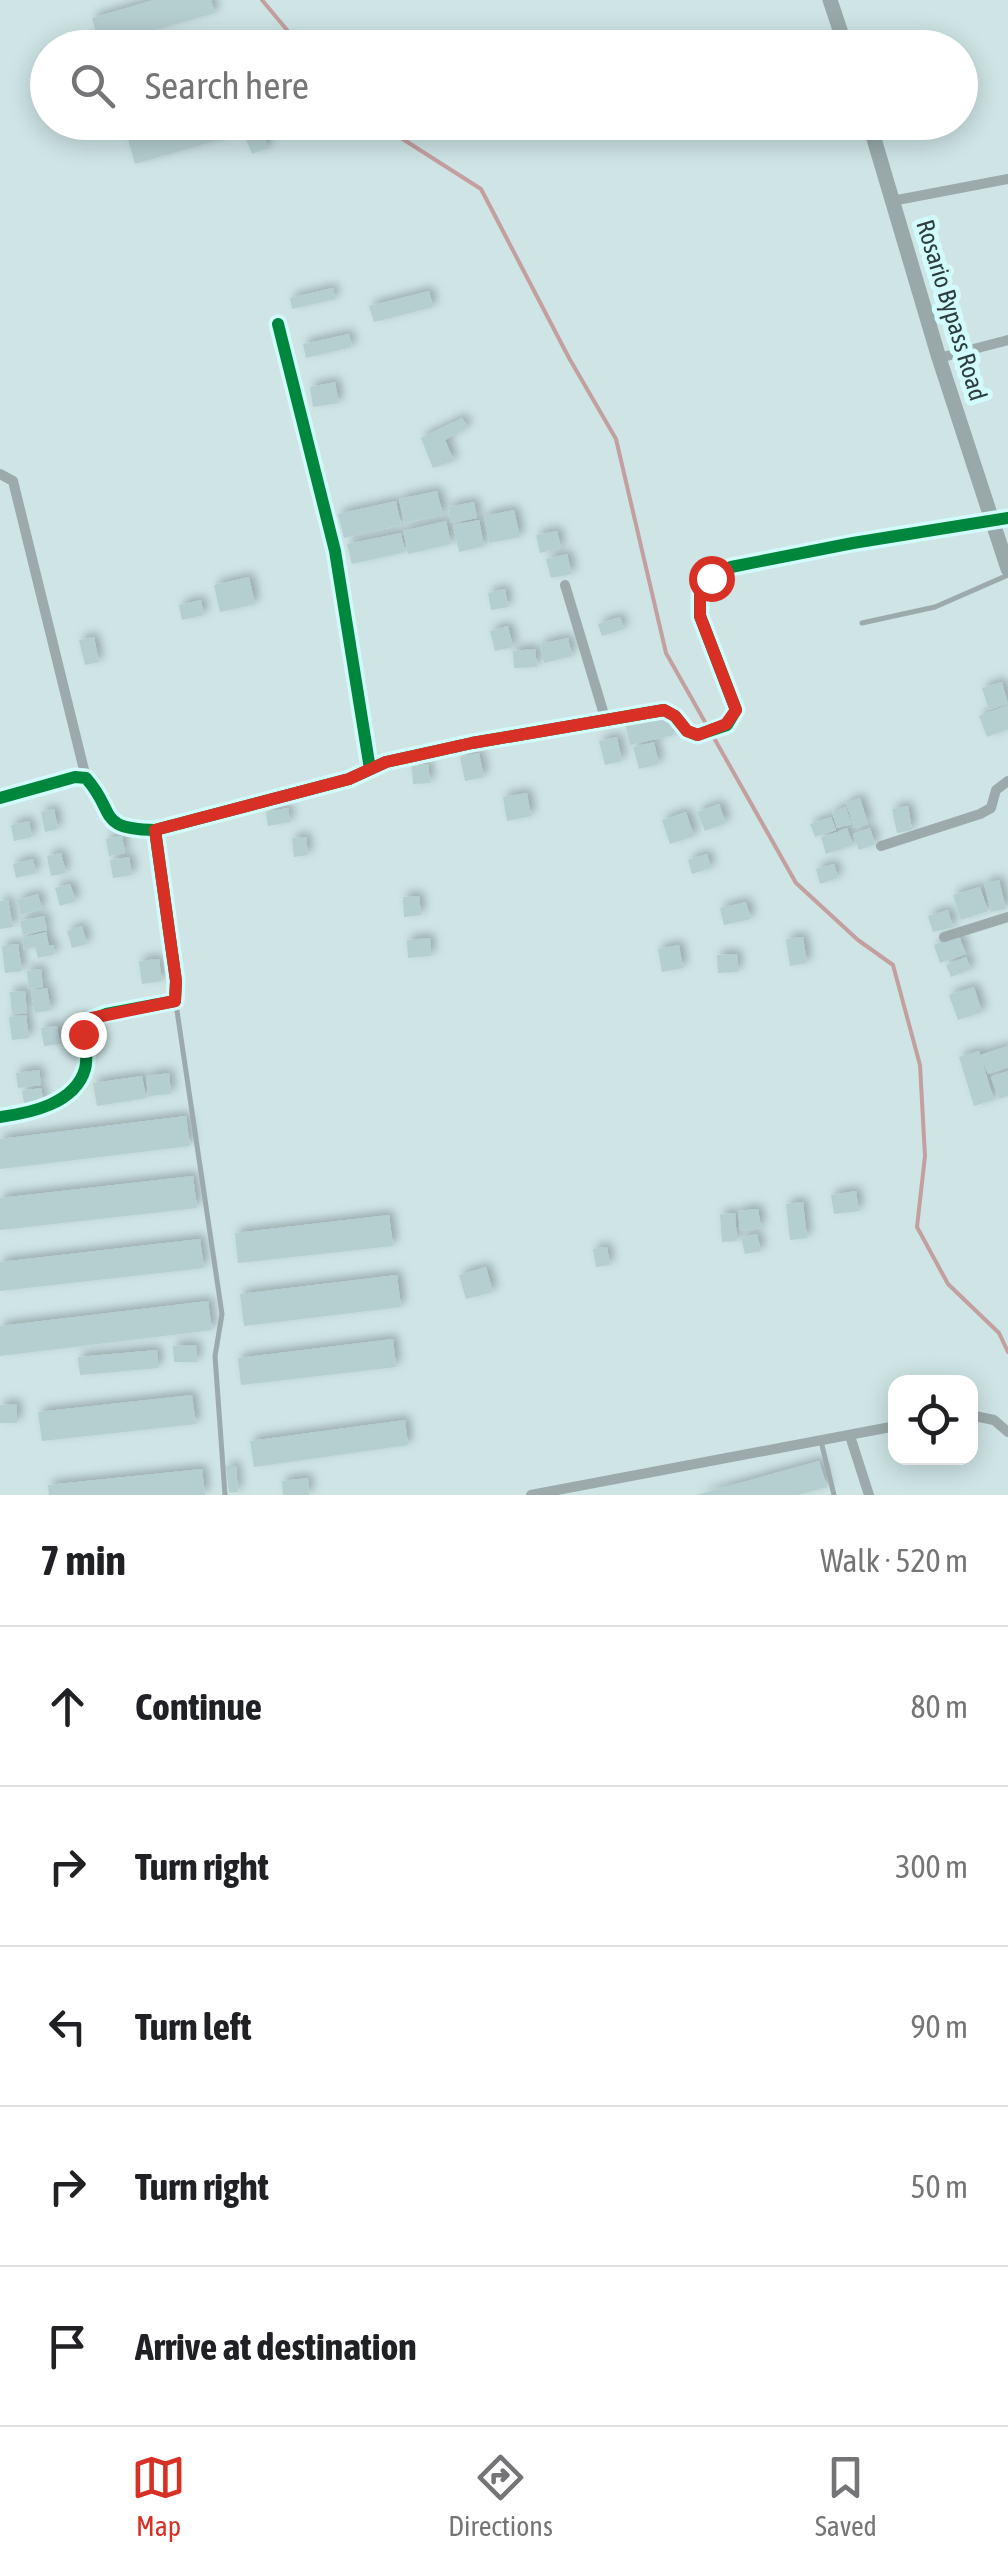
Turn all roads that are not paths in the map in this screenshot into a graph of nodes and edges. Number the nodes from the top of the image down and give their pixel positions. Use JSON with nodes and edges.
{"nodes":[{"id":1,"x":830,"y":0,"type":"edge"},
{"id":2,"x":840,"y":30,"type":"edge"},
{"id":3,"x":874,"y":140,"type":"edge"},
{"id":4,"x":1008,"y":180,"type":"edge"},
{"id":5,"x":892,"y":201,"type":"junction"},
{"id":6,"x":278,"y":324,"type":"dead end"},
{"id":7,"x":1008,"y":340,"type":"edge"},
{"id":8,"x":939,"y":358,"type":"junction"},
{"id":9,"x":0,"y":474,"type":"edge"},
{"id":10,"x":1001,"y":520,"type":"edge"},
{"id":11,"x":1008,"y":572,"type":"edge"},
{"id":12,"x":565,"y":584,"type":"dead end"},
{"id":13,"x":862,"y":623,"type":"dead end"},
{"id":14,"x":606,"y":721,"type":"junction"},
{"id":15,"x":370,"y":770,"type":"junction"},
{"id":16,"x":86,"y":778,"type":"junction"},
{"id":17,"x":1008,"y":780,"type":"edge"},
{"id":18,"x":0,"y":798,"type":"edge"},
{"id":19,"x":155,"y":830,"type":"junction"},
{"id":20,"x":881,"y":846,"type":"dead end"},
{"id":21,"x":1008,"y":918,"type":"edge"},
{"id":22,"x":944,"y":937,"type":"dead end"},
{"id":23,"x":175,"y":1001,"type":"junction"},
{"id":24,"x":0,"y":1117,"type":"edge"},
{"id":25,"x":978,"y":1417,"type":"edge"},
{"id":26,"x":888,"y":1428,"type":"edge"},
{"id":27,"x":1008,"y":1432,"type":"edge"},
{"id":28,"x":850,"y":1436,"type":"junction"},
{"id":29,"x":821,"y":1441,"type":"junction"},
{"id":30,"x":224,"y":1495,"type":"edge"},
{"id":31,"x":531,"y":1495,"type":"edge"},
{"id":32,"x":834,"y":1495,"type":"edge"},
{"id":33,"x":869,"y":1495,"type":"edge"}],
"edges":[{"from":1,"to":2,"type":"main road"},
{"from":3,"to":5,"type":"main road","name":"Rosario Bypass Road"},
{"from":4,"to":5,"type":"street"},
{"from":5,"to":8,"type":"main road","name":"Rosario Bypass Road"},
{"from":6,"to":15,"type":"street"},
{"from":7,"to":8,"type":"street"},
{"from":8,"to":10,"type":"main road","name":"Rosario Bypass Road"},
{"from":9,"to":16,"type":"street"},
{"from":10,"to":11,"type":"main road","name":"Rosario Bypass Road"},
{"from":10,"to":14,"type":"street"},
{"from":11,"to":13,"type":"lane"},
{"from":12,"to":14,"type":"street"},
{"from":14,"to":15,"type":"street"},
{"from":15,"to":19,"type":"street"},
{"from":16,"to":18,"type":"street"},
{"from":16,"to":19,"type":"street"},
{"from":17,"to":20,"type":"street"},
{"from":19,"to":23,"type":"street"},
{"from":21,"to":22,"type":"street"},
{"from":23,"to":24,"type":"street"},
{"from":23,"to":30,"type":"lane"},
{"from":25,"to":27,"type":"street"},
{"from":26,"to":28,"type":"street"},
{"from":28,"to":29,"type":"street"},
{"from":28,"to":33,"type":"street"},
{"from":29,"to":31,"type":"street"},
{"from":29,"to":32,"type":"lane"}]}
